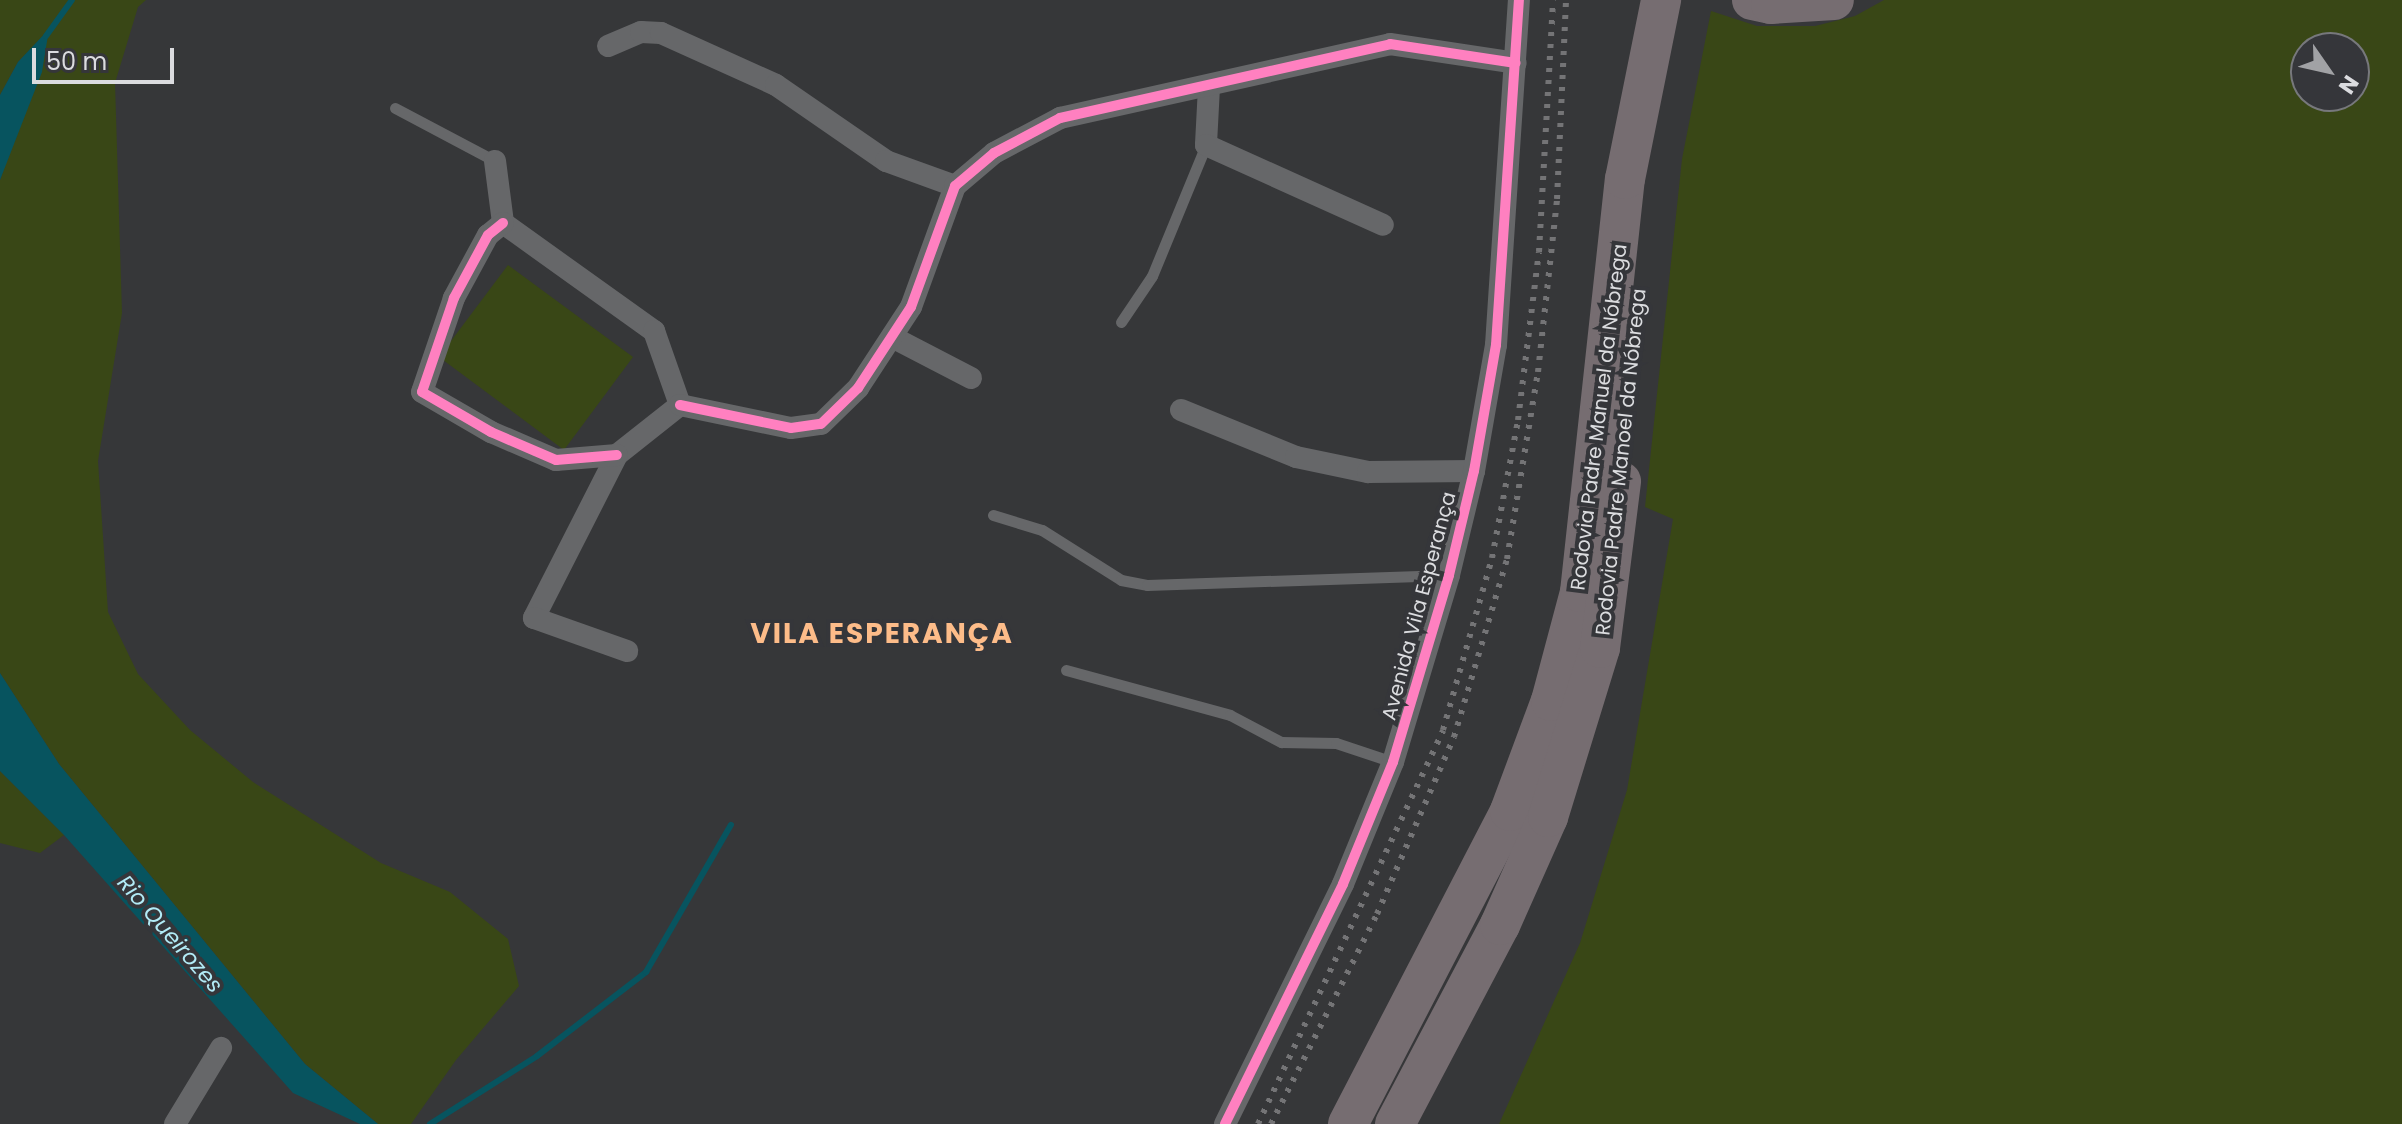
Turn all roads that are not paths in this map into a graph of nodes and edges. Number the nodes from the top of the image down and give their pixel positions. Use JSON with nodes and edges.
{"nodes":[{"id":1,"x":1519,"y":0,"type":"edge"},
{"id":2,"x":1661,"y":0,"type":"edge"},
{"id":3,"x":1687,"y":0,"type":"edge"},
{"id":4,"x":1752,"y":0,"type":"edge"},
{"id":5,"x":1834,"y":0,"type":"edge"},
{"id":6,"x":608,"y":46,"type":"dead end"},
{"id":7,"x":1516,"y":63,"type":"junction"},
{"id":8,"x":1209,"y":87,"type":"junction"},
{"id":9,"x":395,"y":108,"type":"dead end"},
{"id":10,"x":1206,"y":145,"type":"junction"},
{"id":11,"x":495,"y":161,"type":"joint"},
{"id":12,"x":955,"y":186,"type":"junction"},
{"id":13,"x":503,"y":223,"type":"junction"},
{"id":14,"x":1383,"y":225,"type":"dead end"},
{"id":15,"x":1121,"y":322,"type":"dead end"},
{"id":16,"x":892,"y":337,"type":"junction"},
{"id":17,"x":971,"y":378,"type":"dead end"},
{"id":18,"x":680,"y":405,"type":"junction"},
{"id":19,"x":1181,"y":410,"type":"dead end"},
{"id":20,"x":617,"y":455,"type":"junction"},
{"id":21,"x":1474,"y":471,"type":"junction"},
{"id":22,"x":993,"y":515,"type":"dead end"},
{"id":23,"x":1449,"y":575,"type":"junction"},
{"id":24,"x":627,"y":651,"type":"dead end"},
{"id":25,"x":1066,"y":670,"type":"dead end"},
{"id":26,"x":1393,"y":762,"type":"junction"},
{"id":27,"x":221,"y":1048,"type":"dead end"},
{"id":28,"x":175,"y":1124,"type":"edge"},
{"id":29,"x":1225,"y":1124,"type":"edge"},
{"id":30,"x":1348,"y":1124,"type":"edge"},
{"id":31,"x":1395,"y":1124,"type":"edge"}],
"edges":[{"from":1,"to":7,"type":"street","name":"Avenida Vila Esperança"},
{"from":2,"to":30,"type":"highway","name":"Rodovia Padre Manuel da Nóbrega"},
{"from":3,"to":31,"type":"highway","name":"Rodovia Padre Manoel da Nóbrega"},
{"from":4,"to":5,"type":"highway"},
{"from":6,"to":12,"type":"street"},
{"from":7,"to":8,"type":"street"},
{"from":7,"to":21,"type":"street","name":"Avenida Vila Esperança"},
{"from":8,"to":10,"type":"street"},
{"from":8,"to":12,"type":"street"},
{"from":9,"to":11,"type":"lane"},
{"from":10,"to":14,"type":"street"},
{"from":10,"to":15,"type":"lane"},
{"from":11,"to":13,"type":"street"},
{"from":12,"to":16,"type":"street"},
{"from":13,"to":18,"type":"street"},
{"from":13,"to":20,"type":"street"},
{"from":16,"to":17,"type":"street"},
{"from":16,"to":18,"type":"street"},
{"from":18,"to":20,"type":"street"},
{"from":19,"to":21,"type":"street"},
{"from":20,"to":24,"type":"street"},
{"from":21,"to":23,"type":"street","name":"Avenida Vila Esperança"},
{"from":22,"to":23,"type":"lane"},
{"from":23,"to":26,"type":"street","name":"Avenida Vila Esperança"},
{"from":25,"to":26,"type":"lane"},
{"from":26,"to":29,"type":"street","name":"Avenida Vila Esperança"},
{"from":27,"to":28,"type":"street"}]}
